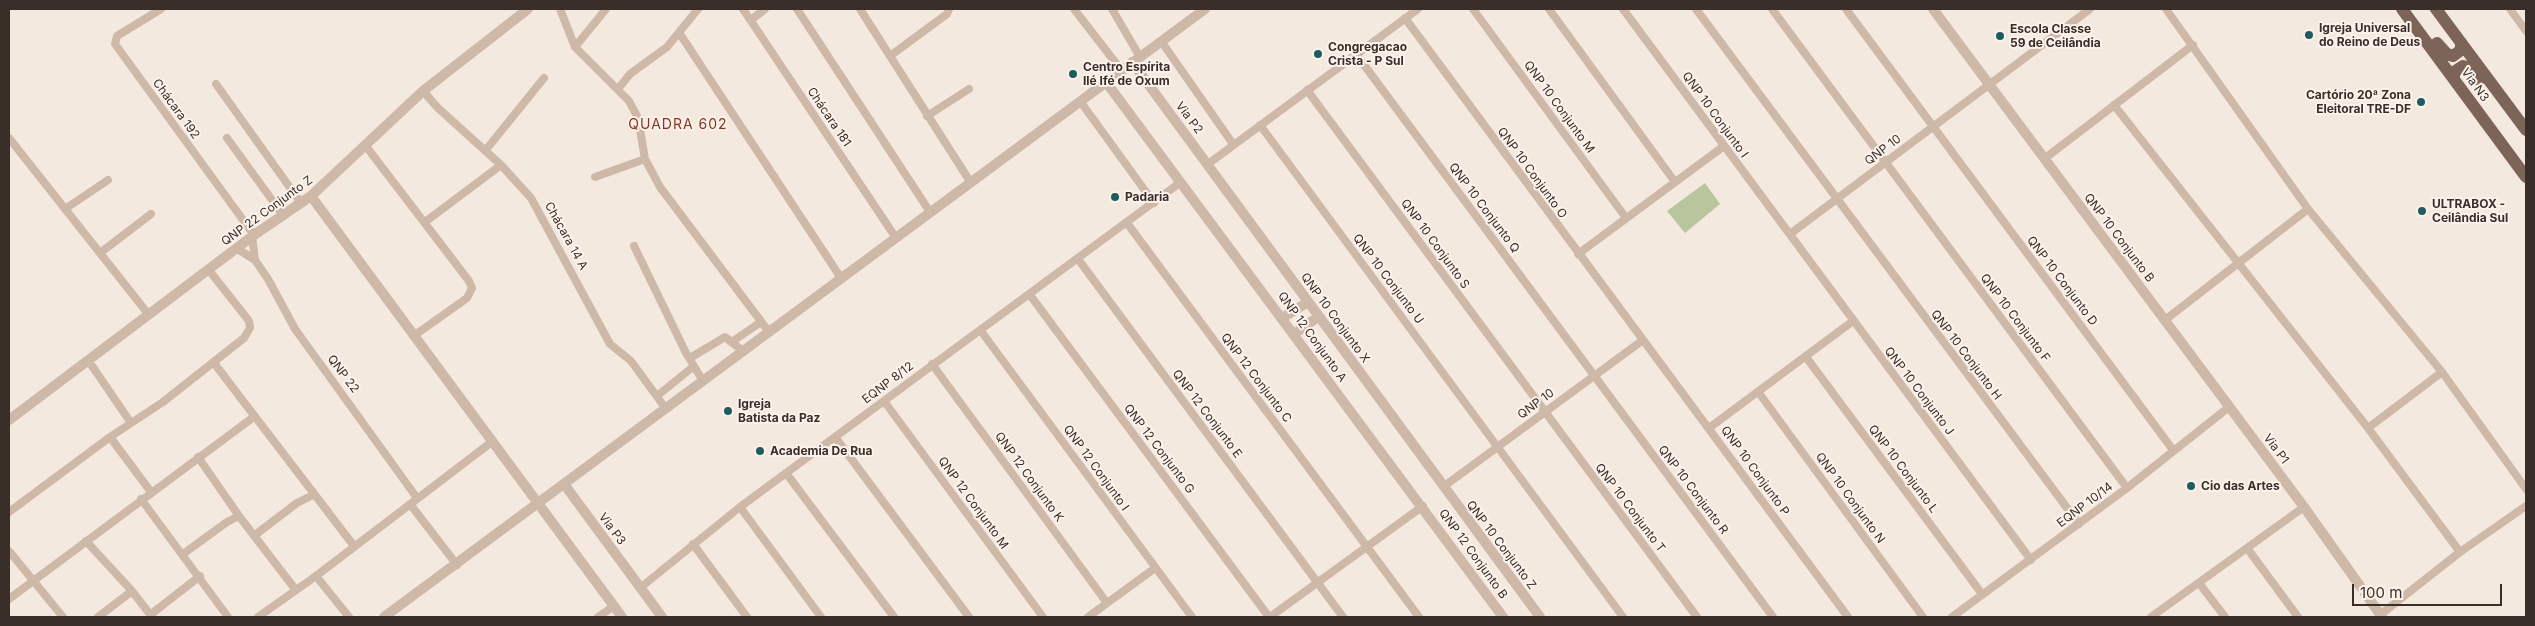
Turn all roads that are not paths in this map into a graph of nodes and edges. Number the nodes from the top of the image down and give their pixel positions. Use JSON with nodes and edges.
{"nodes":[{"id":1,"x":161,"y":9,"type":"edge"},
{"id":2,"x":528,"y":9,"type":"edge"},
{"id":3,"x":560,"y":9,"type":"edge"},
{"id":4,"x":606,"y":9,"type":"edge"},
{"id":5,"x":698,"y":9,"type":"edge"},
{"id":6,"x":743,"y":9,"type":"edge"},
{"id":7,"x":765,"y":9,"type":"edge"},
{"id":8,"x":797,"y":9,"type":"edge"},
{"id":9,"x":860,"y":9,"type":"edge"},
{"id":10,"x":949,"y":9,"type":"edge"},
{"id":11,"x":1074,"y":9,"type":"edge"},
{"id":12,"x":1112,"y":9,"type":"edge"},
{"id":13,"x":1205,"y":9,"type":"edge"},
{"id":14,"x":1418,"y":9,"type":"edge"},
{"id":15,"x":1473,"y":9,"type":"edge"},
{"id":16,"x":1549,"y":9,"type":"edge"},
{"id":17,"x":1623,"y":9,"type":"edge"},
{"id":18,"x":1696,"y":9,"type":"edge"},
{"id":19,"x":1772,"y":9,"type":"edge"},
{"id":20,"x":1846,"y":9,"type":"edge"},
{"id":21,"x":1933,"y":9,"type":"edge"},
{"id":22,"x":2090,"y":9,"type":"edge"},
{"id":23,"x":2166,"y":9,"type":"edge"},
{"id":24,"x":2402,"y":9,"type":"edge"},
{"id":25,"x":2411,"y":9,"type":"edge"},
{"id":26,"x":2436,"y":9,"type":"edge"},
{"id":27,"x":2510,"y":9,"type":"edge"},
{"id":28,"x":1404,"y":18,"type":"junction"},
{"id":29,"x":750,"y":20,"type":"junction"},
{"id":30,"x":2526,"y":30,"type":"edge"},
{"id":31,"x":680,"y":34,"type":"junction"},
{"id":32,"x":1161,"y":42,"type":"junction"},
{"id":33,"x":2461,"y":43,"type":"junction"},
{"id":34,"x":2193,"y":46,"type":"junction"},
{"id":35,"x":575,"y":47,"type":"junction"},
{"id":36,"x":1356,"y":54,"type":"junction"},
{"id":37,"x":890,"y":56,"type":"junction"},
{"id":38,"x":1136,"y":60,"type":"junction"},
{"id":39,"x":1122,"y":71,"type":"junction"},
{"id":40,"x":544,"y":78,"type":"dead end"},
{"id":41,"x":2454,"y":79,"type":"junction"},
{"id":42,"x":1106,"y":82,"type":"junction"},
{"id":43,"x":216,"y":84,"type":"dead end"},
{"id":44,"x":1989,"y":84,"type":"junction"},
{"id":45,"x":618,"y":89,"type":"junction"},
{"id":46,"x":969,"y":89,"type":"dead end"},
{"id":47,"x":1307,"y":90,"type":"junction"},
{"id":48,"x":423,"y":91,"type":"junction"},
{"id":49,"x":1080,"y":101,"type":"junction"},
{"id":50,"x":2114,"y":105,"type":"junction"},
{"id":51,"x":927,"y":116,"type":"junction"},
{"id":52,"x":1260,"y":125,"type":"junction"},
{"id":53,"x":1933,"y":126,"type":"junction"},
{"id":54,"x":2526,"y":130,"type":"edge"},
{"id":55,"x":9,"y":138,"type":"edge"},
{"id":56,"x":227,"y":138,"type":"dead end"},
{"id":57,"x":2526,"y":138,"type":"edge"},
{"id":58,"x":1233,"y":144,"type":"junction"},
{"id":59,"x":365,"y":145,"type":"junction"},
{"id":60,"x":1724,"y":146,"type":"junction"},
{"id":61,"x":486,"y":150,"type":"junction"},
{"id":62,"x":645,"y":158,"type":"junction"},
{"id":63,"x":2044,"y":159,"type":"junction"},
{"id":64,"x":1885,"y":162,"type":"junction"},
{"id":65,"x":1208,"y":164,"type":"junction"},
{"id":66,"x":501,"y":165,"type":"junction"},
{"id":67,"x":595,"y":177,"type":"dead end"},
{"id":68,"x":2526,"y":177,"type":"edge"},
{"id":69,"x":108,"y":180,"type":"dead end"},
{"id":70,"x":1181,"y":182,"type":"junction"},
{"id":71,"x":1675,"y":182,"type":"junction"},
{"id":72,"x":971,"y":183,"type":"junction"},
{"id":73,"x":311,"y":196,"type":"junction"},
{"id":74,"x":1836,"y":199,"type":"junction"},
{"id":75,"x":301,"y":203,"type":"junction"},
{"id":76,"x":1154,"y":203,"type":"junction"},
{"id":77,"x":2308,"y":209,"type":"junction"},
{"id":78,"x":65,"y":210,"type":"junction"},
{"id":79,"x":930,"y":212,"type":"junction"},
{"id":80,"x":151,"y":214,"type":"dead end"},
{"id":81,"x":283,"y":215,"type":"junction"},
{"id":82,"x":1626,"y":218,"type":"junction"},
{"id":83,"x":424,"y":222,"type":"junction"},
{"id":84,"x":1127,"y":223,"type":"junction"},
{"id":85,"x":1790,"y":234,"type":"junction"},
{"id":86,"x":253,"y":236,"type":"junction"},
{"id":87,"x":896,"y":238,"type":"junction"},
{"id":88,"x":634,"y":246,"type":"dead end"},
{"id":89,"x":236,"y":248,"type":"junction"},
{"id":90,"x":100,"y":253,"type":"junction"},
{"id":91,"x":1578,"y":254,"type":"junction"},
{"id":92,"x":1078,"y":259,"type":"junction"},
{"id":93,"x":256,"y":260,"type":"junction"},
{"id":94,"x":2238,"y":266,"type":"junction"},
{"id":95,"x":208,"y":269,"type":"junction"},
{"id":96,"x":841,"y":278,"type":"junction"},
{"id":97,"x":1030,"y":295,"type":"junction"},
{"id":98,"x":1308,"y":302,"type":"junction"},
{"id":99,"x":145,"y":310,"type":"junction"},
{"id":100,"x":1318,"y":317,"type":"junction"},
{"id":101,"x":1282,"y":318,"type":"junction"},
{"id":102,"x":2165,"y":320,"type":"junction"},
{"id":103,"x":1853,"y":321,"type":"junction"},
{"id":104,"x":761,"y":322,"type":"junction"},
{"id":105,"x":769,"y":332,"type":"junction"},
{"id":106,"x":981,"y":332,"type":"junction"},
{"id":107,"x":1294,"y":334,"type":"junction"},
{"id":108,"x":415,"y":335,"type":"junction"},
{"id":109,"x":1643,"y":340,"type":"junction"},
{"id":110,"x":733,"y":341,"type":"junction"},
{"id":111,"x":743,"y":352,"type":"junction"},
{"id":112,"x":1806,"y":357,"type":"junction"},
{"id":113,"x":690,"y":358,"type":"junction"},
{"id":114,"x":88,"y":360,"type":"junction"},
{"id":115,"x":214,"y":363,"type":"junction"},
{"id":116,"x":932,"y":364,"type":"junction"},
{"id":117,"x":694,"y":366,"type":"junction"},
{"id":118,"x":2442,"y":372,"type":"junction"},
{"id":119,"x":1594,"y":376,"type":"junction"},
{"id":120,"x":703,"y":381,"type":"junction"},
{"id":121,"x":1759,"y":393,"type":"junction"},
{"id":122,"x":657,"y":396,"type":"junction"},
{"id":123,"x":884,"y":401,"type":"junction"},
{"id":124,"x":2229,"y":407,"type":"junction"},
{"id":125,"x":666,"y":409,"type":"junction"},
{"id":126,"x":1545,"y":412,"type":"junction"},
{"id":127,"x":254,"y":416,"type":"junction"},
{"id":128,"x":9,"y":420,"type":"edge"},
{"id":129,"x":131,"y":423,"type":"junction"},
{"id":130,"x":1709,"y":428,"type":"junction"},
{"id":131,"x":2368,"y":428,"type":"junction"},
{"id":132,"x":110,"y":437,"type":"junction"},
{"id":133,"x":835,"y":437,"type":"junction"},
{"id":134,"x":493,"y":440,"type":"junction"},
{"id":135,"x":1498,"y":446,"type":"junction"},
{"id":136,"x":2173,"y":450,"type":"junction"},
{"id":137,"x":198,"y":457,"type":"junction"},
{"id":138,"x":786,"y":473,"type":"junction"},
{"id":139,"x":564,"y":484,"type":"junction"},
{"id":140,"x":1443,"y":487,"type":"junction"},
{"id":141,"x":2127,"y":488,"type":"junction"},
{"id":142,"x":2526,"y":489,"type":"edge"},
{"id":143,"x":151,"y":492,"type":"junction"},
{"id":144,"x":313,"y":495,"type":"junction"},
{"id":145,"x":417,"y":498,"type":"junction"},
{"id":146,"x":141,"y":499,"type":"junction"},
{"id":147,"x":539,"y":503,"type":"junction"},
{"id":148,"x":410,"y":504,"type":"junction"},
{"id":149,"x":1423,"y":506,"type":"junction"},
{"id":150,"x":2526,"y":506,"type":"edge"},
{"id":151,"x":2304,"y":507,"type":"junction"},
{"id":152,"x":740,"y":508,"type":"junction"},
{"id":153,"x":9,"y":512,"type":"edge"},
{"id":154,"x":239,"y":516,"type":"junction"},
{"id":155,"x":2079,"y":524,"type":"junction"},
{"id":156,"x":255,"y":535,"type":"junction"},
{"id":157,"x":86,"y":541,"type":"junction"},
{"id":158,"x":693,"y":544,"type":"junction"},
{"id":159,"x":354,"y":546,"type":"junction"},
{"id":160,"x":1368,"y":547,"type":"junction"},
{"id":161,"x":2247,"y":548,"type":"junction"},
{"id":162,"x":9,"y":551,"type":"edge"},
{"id":163,"x":2460,"y":552,"type":"junction"},
{"id":164,"x":184,"y":554,"type":"junction"},
{"id":165,"x":2031,"y":560,"type":"junction"},
{"id":166,"x":457,"y":565,"type":"junction"},
{"id":167,"x":1155,"y":568,"type":"junction"},
{"id":168,"x":200,"y":576,"type":"junction"},
{"id":169,"x":316,"y":576,"type":"junction"},
{"id":170,"x":31,"y":580,"type":"junction"},
{"id":171,"x":1317,"y":582,"type":"junction"},
{"id":172,"x":2199,"y":583,"type":"junction"},
{"id":173,"x":640,"y":588,"type":"junction"},
{"id":174,"x":295,"y":589,"type":"junction"},
{"id":175,"x":132,"y":591,"type":"junction"},
{"id":176,"x":1982,"y":594,"type":"junction"},
{"id":177,"x":9,"y":598,"type":"edge"},
{"id":178,"x":1107,"y":603,"type":"junction"},
{"id":179,"x":614,"y":606,"type":"junction"},
{"id":180,"x":151,"y":616,"type":"edge"},
{"id":181,"x":2381,"y":616,"type":"edge"},
{"id":182,"x":62,"y":617,"type":"edge"},
{"id":183,"x":98,"y":617,"type":"edge"},
{"id":184,"x":228,"y":617,"type":"edge"},
{"id":185,"x":258,"y":617,"type":"edge"},
{"id":186,"x":349,"y":617,"type":"edge"},
{"id":187,"x":384,"y":617,"type":"edge"},
{"id":188,"x":598,"y":617,"type":"edge"},
{"id":189,"x":622,"y":617,"type":"edge"},
{"id":190,"x":662,"y":617,"type":"edge"},
{"id":191,"x":747,"y":617,"type":"edge"},
{"id":192,"x":821,"y":617,"type":"edge"},
{"id":193,"x":894,"y":617,"type":"edge"},
{"id":194,"x":969,"y":617,"type":"edge"},
{"id":195,"x":1043,"y":617,"type":"edge"},
{"id":196,"x":1088,"y":617,"type":"edge"},
{"id":197,"x":1192,"y":617,"type":"edge"},
{"id":198,"x":1269,"y":617,"type":"edge"},
{"id":199,"x":1343,"y":617,"type":"edge"},
{"id":200,"x":1419,"y":617,"type":"edge"},
{"id":201,"x":1504,"y":617,"type":"edge"},
{"id":202,"x":1540,"y":617,"type":"edge"},
{"id":203,"x":1623,"y":617,"type":"edge"},
{"id":204,"x":1697,"y":617,"type":"edge"},
{"id":205,"x":1773,"y":617,"type":"edge"},
{"id":206,"x":1848,"y":617,"type":"edge"},
{"id":207,"x":1923,"y":617,"type":"edge"},
{"id":208,"x":1952,"y":617,"type":"edge"},
{"id":209,"x":2152,"y":617,"type":"edge"},
{"id":210,"x":2224,"y":617,"type":"edge"},
{"id":211,"x":2298,"y":617,"type":"edge"}],
"edges":[{"from":1,"to":86,"type":"street","name":"Chácara 192"},
{"from":2,"to":48,"type":"street","name":"QNP 22 Conjunto Z"},
{"from":3,"to":35,"type":"street"},
{"from":4,"to":35,"type":"street"},
{"from":5,"to":31,"type":"street"},
{"from":6,"to":29,"type":"street","name":"Chácara 181"},
{"from":7,"to":29,"type":"street"},
{"from":8,"to":79,"type":"street"},
{"from":9,"to":37,"type":"street"},
{"from":10,"to":37,"type":"street"},
{"from":11,"to":39,"type":"street"},
{"from":12,"to":38,"type":"street"},
{"from":13,"to":32,"type":"street"},
{"from":14,"to":28,"type":"street"},
{"from":15,"to":82,"type":"street","name":"QNP 10 Conjunto M"},
{"from":16,"to":71,"type":"street"},
{"from":17,"to":60,"type":"street","name":"QNP 10 Conjunto I"},
{"from":18,"to":74,"type":"street","name":"QNP 10 Conjunto H"},
{"from":19,"to":64,"type":"street","name":"QNP 10 Conjunto F"},
{"from":20,"to":53,"type":"street","name":"QNP 10 Conjunto D"},
{"from":21,"to":44,"type":"street","name":"QNP 10 Conjunto B"},
{"from":22,"to":44,"type":"street","name":"QNP 10"},
{"from":23,"to":34,"type":"street"},
{"from":24,"to":41,"type":"main road","name":"Via N3"},
{"from":25,"to":33,"type":"main road"},
{"from":26,"to":33,"type":"main road","name":"Via N3"},
{"from":27,"to":30,"type":"street"},
{"from":28,"to":36,"type":"street"},
{"from":28,"to":91,"type":"street","name":"QNP 10 Conjunto O"},
{"from":29,"to":87,"type":"street","name":"Chácara 181"},
{"from":31,"to":45,"type":"street"},
{"from":31,"to":96,"type":"street"},
{"from":32,"to":38,"type":"street"},
{"from":32,"to":58,"type":"street"},
{"from":33,"to":54,"type":"main road","name":"Via N3"},
{"from":34,"to":50,"type":"street"},
{"from":34,"to":77,"type":"street"},
{"from":35,"to":45,"type":"street"},
{"from":36,"to":47,"type":"street"},
{"from":36,"to":119,"type":"street","name":"QNP 10 Conjunto Q"},
{"from":37,"to":51,"type":"street"},
{"from":38,"to":39,"type":"street"},
{"from":38,"to":65,"type":"street","name":"Via P2"},
{"from":39,"to":42,"type":"street"},
{"from":40,"to":61,"type":"street"},
{"from":41,"to":57,"type":"main road"},
{"from":41,"to":68,"type":"main road","name":"Via N3"},
{"from":42,"to":49,"type":"street"},
{"from":42,"to":70,"type":"street"},
{"from":43,"to":75,"type":"street"},
{"from":44,"to":53,"type":"street","name":"QNP 10"},
{"from":44,"to":63,"type":"street","name":"QNP 10 Conjunto B"},
{"from":45,"to":62,"type":"street"},
{"from":46,"to":51,"type":"street"},
{"from":47,"to":52,"type":"street"},
{"from":47,"to":126,"type":"street","name":"QNP 10 Conjunto S"},
{"from":48,"to":59,"type":"street","name":"QNP 22 Conjunto Z"},
{"from":48,"to":61,"type":"street","name":"Chácara 14 A"},
{"from":49,"to":72,"type":"street"},
{"from":49,"to":76,"type":"street"},
{"from":50,"to":63,"type":"street"},
{"from":50,"to":94,"type":"street"},
{"from":51,"to":72,"type":"street"},
{"from":52,"to":58,"type":"street"},
{"from":52,"to":135,"type":"street","name":"QNP 10 Conjunto U"},
{"from":53,"to":64,"type":"street","name":"QNP 10"},
{"from":53,"to":136,"type":"street","name":"QNP 10 Conjunto D"},
{"from":55,"to":78,"type":"street"},
{"from":56,"to":81,"type":"street"},
{"from":58,"to":65,"type":"street"},
{"from":59,"to":73,"type":"street","name":"QNP 22 Conjunto Z"},
{"from":59,"to":83,"type":"street"},
{"from":60,"to":71,"type":"street"},
{"from":60,"to":85,"type":"street","name":"QNP 10 Conjunto I"},
{"from":61,"to":66,"type":"street","name":"Chácara 14 A"},
{"from":62,"to":67,"type":"street"},
{"from":62,"to":104,"type":"street"},
{"from":63,"to":102,"type":"street","name":"QNP 10 Conjunto B"},
{"from":64,"to":74,"type":"street","name":"QNP 10"},
{"from":64,"to":141,"type":"street","name":"QNP 10 Conjunto F"},
{"from":65,"to":98,"type":"street","name":"QNP 10 Conjunto X"},
{"from":66,"to":83,"type":"street"},
{"from":66,"to":122,"type":"street","name":"Chácara 14 A"},
{"from":69,"to":78,"type":"street"},
{"from":70,"to":76,"type":"street","name":"EQNP 8/12"},
{"from":70,"to":101,"type":"street","name":"QNP 12 Conjunto A"},
{"from":71,"to":82,"type":"street"},
{"from":72,"to":79,"type":"street"},
{"from":73,"to":75,"type":"street","name":"QNP 22 Conjunto Z"},
{"from":73,"to":108,"type":"street"},
{"from":74,"to":85,"type":"street","name":"QNP 10"},
{"from":74,"to":155,"type":"street","name":"QNP 10 Conjunto H"},
{"from":75,"to":81,"type":"street","name":"QNP 22 Conjunto Z"},
{"from":76,"to":84,"type":"street","name":"EQNP 8/12"},
{"from":77,"to":94,"type":"street"},
{"from":77,"to":118,"type":"street"},
{"from":78,"to":90,"type":"street"},
{"from":79,"to":87,"type":"street"},
{"from":80,"to":90,"type":"street"},
{"from":81,"to":86,"type":"street","name":"QNP 22 Conjunto Z"},
{"from":82,"to":91,"type":"street"},
{"from":83,"to":108,"type":"street"},
{"from":84,"to":92,"type":"street","name":"EQNP 8/12"},
{"from":84,"to":160,"type":"street","name":"QNP 12 Conjunto C"},
{"from":85,"to":103,"type":"street","name":"QNP 10 Conjunto J"},
{"from":86,"to":89,"type":"street","name":"QNP 22 Conjunto Z"},
{"from":86,"to":93,"type":"street","name":"QNP 22"},
{"from":87,"to":96,"type":"street"},
{"from":88,"to":113,"type":"street"},
{"from":89,"to":93,"type":"street","name":"QNP 22"},
{"from":89,"to":95,"type":"street","name":"QNP 22 Conjunto Z"},
{"from":90,"to":99,"type":"street"},
{"from":91,"to":109,"type":"street","name":"QNP 10 Conjunto O"},
{"from":92,"to":97,"type":"street","name":"EQNP 8/12"},
{"from":92,"to":171,"type":"street","name":"QNP 12 Conjunto E"},
{"from":93,"to":145,"type":"street","name":"QNP 22"},
{"from":94,"to":102,"type":"street"},
{"from":94,"to":131,"type":"street"},
{"from":95,"to":99,"type":"street","name":"QNP 22 Conjunto Z"},
{"from":95,"to":115,"type":"street"},
{"from":96,"to":105,"type":"street"},
{"from":97,"to":106,"type":"street","name":"EQNP 8/12"},
{"from":97,"to":198,"type":"street","name":"QNP 12 Conjunto G"},
{"from":98,"to":100,"type":"street","name":"QNP 10 Conjunto X"},
{"from":98,"to":101,"type":"street"},
{"from":99,"to":114,"type":"street","name":"QNP 22 Conjunto Z"},
{"from":100,"to":107,"type":"street"},
{"from":100,"to":140,"type":"street","name":"QNP 10 Conjunto X"},
{"from":101,"to":107,"type":"street","name":"QNP 12 Conjunto A"},
{"from":102,"to":124,"type":"street","name":"QNP 10 Conjunto B"},
{"from":103,"to":112,"type":"street"},
{"from":103,"to":165,"type":"street","name":"QNP 10 Conjunto J"},
{"from":104,"to":105,"type":"street"},
{"from":104,"to":110,"type":"street"},
{"from":105,"to":111,"type":"street"},
{"from":106,"to":116,"type":"street","name":"EQNP 8/12"},
{"from":106,"to":167,"type":"street","name":"QNP 12 Conjunto I"},
{"from":107,"to":149,"type":"street","name":"QNP 12 Conjunto A"},
{"from":108,"to":134,"type":"street"},
{"from":109,"to":119,"type":"street","name":"QNP 10"},
{"from":109,"to":130,"type":"street","name":"QNP 10 Conjunto P"},
{"from":110,"to":111,"type":"street"},
{"from":110,"to":113,"type":"street"},
{"from":111,"to":120,"type":"street"},
{"from":112,"to":121,"type":"street"},
{"from":112,"to":176,"type":"street","name":"QNP 10 Conjunto L"},
{"from":113,"to":117,"type":"street"},
{"from":114,"to":128,"type":"street","name":"QNP 22 Conjunto Z"},
{"from":114,"to":129,"type":"street"},
{"from":115,"to":127,"type":"street"},
{"from":115,"to":129,"type":"street"},
{"from":116,"to":123,"type":"street","name":"EQNP 8/12"},
{"from":116,"to":178,"type":"street","name":"QNP 12 Conjunto K"},
{"from":117,"to":120,"type":"street"},
{"from":117,"to":122,"type":"street"},
{"from":118,"to":131,"type":"street"},
{"from":118,"to":142,"type":"street"},
{"from":119,"to":126,"type":"street","name":"QNP 10"},
{"from":119,"to":205,"type":"street","name":"QNP 10 Conjunto R"},
{"from":120,"to":125,"type":"street"},
{"from":121,"to":130,"type":"street"},
{"from":121,"to":207,"type":"street","name":"QNP 10 Conjunto N"},
{"from":122,"to":125,"type":"street","name":"Chácara 14 A"},
{"from":123,"to":133,"type":"street","name":"EQNP 8/12"},
{"from":123,"to":195,"type":"street","name":"QNP 12 Conjunto M"},
{"from":124,"to":136,"type":"street","name":"EQNP 10/14"},
{"from":124,"to":151,"type":"street","name":"Via P1"},
{"from":125,"to":139,"type":"street"},
{"from":126,"to":135,"type":"street","name":"QNP 10"},
{"from":126,"to":204,"type":"street","name":"QNP 10 Conjunto T"},
{"from":127,"to":137,"type":"street"},
{"from":127,"to":144,"type":"street"},
{"from":129,"to":132,"type":"street"},
{"from":130,"to":206,"type":"street","name":"QNP 10 Conjunto P"},
{"from":131,"to":163,"type":"street"},
{"from":132,"to":143,"type":"street"},
{"from":132,"to":153,"type":"street"},
{"from":133,"to":138,"type":"street","name":"EQNP 8/12"},
{"from":133,"to":194,"type":"street"},
{"from":134,"to":145,"type":"street"},
{"from":134,"to":147,"type":"street"},
{"from":135,"to":140,"type":"street","name":"QNP 10"},
{"from":135,"to":203,"type":"street","name":"QNP 10 Conjunto U"},
{"from":136,"to":141,"type":"street","name":"EQNP 10/14"},
{"from":137,"to":143,"type":"street"},
{"from":137,"to":154,"type":"street"},
{"from":138,"to":152,"type":"street","name":"EQNP 8/12"},
{"from":138,"to":193,"type":"street"},
{"from":139,"to":147,"type":"street"},
{"from":139,"to":173,"type":"street","name":"Via P3"},
{"from":140,"to":202,"type":"street","name":"QNP 10 Conjunto Z"},
{"from":141,"to":155,"type":"street","name":"EQNP 10/14"},
{"from":143,"to":146,"type":"street"},
{"from":144,"to":156,"type":"street"},
{"from":144,"to":159,"type":"street"},
{"from":145,"to":148,"type":"street"},
{"from":146,"to":157,"type":"street"},
{"from":146,"to":164,"type":"street"},
{"from":147,"to":166,"type":"street"},
{"from":147,"to":179,"type":"street"},
{"from":148,"to":159,"type":"street"},
{"from":148,"to":166,"type":"street"},
{"from":149,"to":160,"type":"street"},
{"from":149,"to":201,"type":"street","name":"QNP 12 Conjunto B"},
{"from":150,"to":163,"type":"street"},
{"from":151,"to":161,"type":"street"},
{"from":151,"to":181,"type":"street","name":"Via P1"},
{"from":152,"to":158,"type":"street","name":"EQNP 8/12"},
{"from":152,"to":192,"type":"street"},
{"from":154,"to":156,"type":"street"},
{"from":154,"to":164,"type":"street"},
{"from":155,"to":165,"type":"street","name":"EQNP 10/14"},
{"from":156,"to":174,"type":"street"},
{"from":157,"to":170,"type":"street"},
{"from":157,"to":175,"type":"street"},
{"from":158,"to":173,"type":"street","name":"EQNP 8/12"},
{"from":158,"to":191,"type":"street"},
{"from":159,"to":169,"type":"street"},
{"from":160,"to":171,"type":"street"},
{"from":160,"to":200,"type":"street","name":"QNP 12 Conjunto C"},
{"from":161,"to":172,"type":"street"},
{"from":161,"to":211,"type":"street"},
{"from":162,"to":170,"type":"street"},
{"from":163,"to":181,"type":"street"},
{"from":164,"to":168,"type":"street"},
{"from":165,"to":176,"type":"street","name":"EQNP 10/14"},
{"from":166,"to":187,"type":"street"},
{"from":167,"to":178,"type":"street"},
{"from":167,"to":197,"type":"street","name":"QNP 12 Conjunto I"},
{"from":168,"to":180,"type":"street"},
{"from":168,"to":184,"type":"street"},
{"from":169,"to":174,"type":"street"},
{"from":169,"to":186,"type":"street"},
{"from":170,"to":177,"type":"street"},
{"from":170,"to":182,"type":"street"},
{"from":171,"to":198,"type":"street"},
{"from":171,"to":199,"type":"street","name":"QNP 12 Conjunto E"},
{"from":172,"to":209,"type":"street"},
{"from":172,"to":210,"type":"street"},
{"from":173,"to":190,"type":"street","name":"Via P3"},
{"from":174,"to":185,"type":"street"},
{"from":175,"to":180,"type":"street"},
{"from":175,"to":183,"type":"street"},
{"from":176,"to":208,"type":"street","name":"EQNP 10/14"},
{"from":178,"to":196,"type":"street"},
{"from":179,"to":188,"type":"street"},
{"from":179,"to":189,"type":"street"}]}
